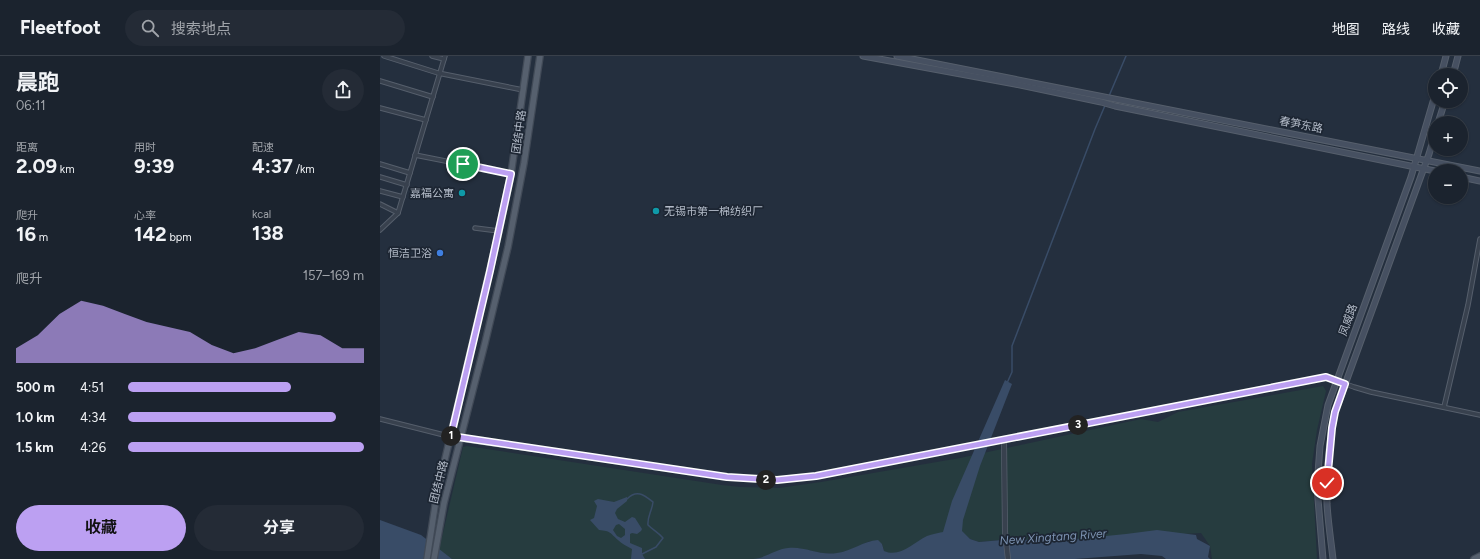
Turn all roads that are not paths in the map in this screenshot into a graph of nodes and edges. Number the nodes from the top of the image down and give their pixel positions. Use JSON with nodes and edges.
{"nodes":[{"id":1,"x":384,"y":56,"type":"edge"},
{"id":2,"x":432,"y":56,"type":"edge"},
{"id":3,"x":540,"y":56,"type":"edge"},
{"id":4,"x":863,"y":56,"type":"edge"},
{"id":5,"x":897,"y":56,"type":"edge"},
{"id":6,"x":1446,"y":56,"type":"edge"},
{"id":7,"x":1458,"y":56,"type":"edge"},
{"id":8,"x":526,"y":57,"type":"edge"},
{"id":9,"x":444,"y":58,"type":"edge"},
{"id":10,"x":1443,"y":68,"type":"edge"},
{"id":11,"x":1455,"y":68,"type":"edge"},
{"id":12,"x":440,"y":73,"type":"junction"},
{"id":13,"x":380,"y":81,"type":"edge"},
{"id":14,"x":523,"y":90,"type":"junction"},
{"id":15,"x":433,"y":97,"type":"junction"},
{"id":16,"x":380,"y":108,"type":"edge"},
{"id":17,"x":1431,"y":108,"type":"edge"},
{"id":18,"x":426,"y":120,"type":"junction"},
{"id":19,"x":415,"y":155,"type":"junction"},
{"id":20,"x":1428,"y":156,"type":"edge"},
{"id":21,"x":1417,"y":158,"type":"junction"},
{"id":22,"x":1427,"y":160,"type":"junction"},
{"id":23,"x":380,"y":164,"type":"edge"},
{"id":24,"x":1414,"y":167,"type":"junction"},
{"id":25,"x":1424,"y":169,"type":"junction"},
{"id":26,"x":1428,"y":170,"type":"edge"},
{"id":27,"x":1480,"y":171,"type":"edge"},
{"id":28,"x":410,"y":173,"type":"junction"},
{"id":29,"x":511,"y":174,"type":"junction"},
{"id":30,"x":380,"y":177,"type":"edge"},
{"id":31,"x":1468,"y":178,"type":"edge"},
{"id":32,"x":1480,"y":181,"type":"edge"},
{"id":33,"x":406,"y":185,"type":"junction"},
{"id":34,"x":380,"y":190,"type":"edge"},
{"id":35,"x":403,"y":197,"type":"junction"},
{"id":36,"x":380,"y":204,"type":"edge"},
{"id":37,"x":398,"y":213,"type":"junction"},
{"id":38,"x":475,"y":228,"type":"dead end"},
{"id":39,"x":380,"y":230,"type":"edge"},
{"id":40,"x":499,"y":231,"type":"junction"},
{"id":41,"x":1480,"y":238,"type":"edge"},
{"id":42,"x":1336,"y":381,"type":"junction"},
{"id":43,"x":1345,"y":384,"type":"junction"},
{"id":44,"x":1444,"y":407,"type":"junction"},
{"id":45,"x":1480,"y":415,"type":"edge"},
{"id":46,"x":380,"y":419,"type":"edge"},
{"id":47,"x":451,"y":436,"type":"junction"},
{"id":48,"x":460,"y":439,"type":"junction"},
{"id":49,"x":1004,"y":440,"type":"junction"},
{"id":50,"x":1480,"y":556,"type":"edge"},
{"id":51,"x":427,"y":559,"type":"edge"},
{"id":52,"x":434,"y":559,"type":"edge"},
{"id":53,"x":1008,"y":559,"type":"edge"},
{"id":54,"x":1323,"y":559,"type":"edge"},
{"id":55,"x":1333,"y":559,"type":"edge"},
{"id":56,"x":1474,"y":559,"type":"edge"}],
"edges":[{"from":1,"to":12,"type":"street"},
{"from":2,"to":9,"type":"street"},
{"from":3,"to":48,"type":"main road","name":"团结中路"},
{"from":4,"to":24,"type":"main road","name":"春笋东路"},
{"from":5,"to":21,"type":"main road","name":"春笋东路"},
{"from":6,"to":10,"type":"main road"},
{"from":7,"to":11,"type":"main road"},
{"from":8,"to":14,"type":"main road","name":"团结中路"},
{"from":9,"to":12,"type":"street"},
{"from":12,"to":14,"type":"street"},
{"from":12,"to":15,"type":"street"},
{"from":13,"to":15,"type":"street"},
{"from":14,"to":29,"type":"main road","name":"团结中路"},
{"from":15,"to":18,"type":"street"},
{"from":16,"to":18,"type":"street"},
{"from":17,"to":21,"type":"main road","name":"凤威路"},
{"from":18,"to":19,"type":"street"},
{"from":19,"to":28,"type":"street"},
{"from":19,"to":29,"type":"street"},
{"from":20,"to":22,"type":"main road","name":"凤威路"},
{"from":21,"to":22,"type":"main road","name":"春笋东路"},
{"from":21,"to":24,"type":"main road","name":"凤威路"},
{"from":22,"to":25,"type":"main road","name":"凤威路"},
{"from":22,"to":27,"type":"main road","name":"春笋东路"},
{"from":23,"to":28,"type":"street"},
{"from":24,"to":25,"type":"main road","name":"春笋东路"},
{"from":24,"to":42,"type":"main road","name":"凤威路"},
{"from":25,"to":26,"type":"main road","name":"春笋东路"},
{"from":25,"to":43,"type":"main road","name":"凤威路"},
{"from":28,"to":33,"type":"street"},
{"from":29,"to":40,"type":"main road","name":"团结中路"},
{"from":30,"to":33,"type":"street"},
{"from":31,"to":32,"type":"main road"},
{"from":33,"to":35,"type":"street"},
{"from":34,"to":35,"type":"street"},
{"from":35,"to":37,"type":"street"},
{"from":36,"to":37,"type":"street"},
{"from":37,"to":39,"type":"street"},
{"from":38,"to":40,"type":"street"},
{"from":40,"to":47,"type":"main road","name":"团结中路"},
{"from":41,"to":44,"type":"street"},
{"from":42,"to":43,"type":"street"},
{"from":42,"to":49,"type":"street"},
{"from":42,"to":54,"type":"main road","name":"凤威路"},
{"from":43,"to":44,"type":"street"},
{"from":43,"to":55,"type":"main road","name":"凤威路"},
{"from":44,"to":45,"type":"street"},
{"from":46,"to":47,"type":"street"},
{"from":47,"to":48,"type":"street"},
{"from":47,"to":51,"type":"main road","name":"团结中路"},
{"from":48,"to":49,"type":"street"},
{"from":48,"to":52,"type":"main road","name":"团结中路"},
{"from":49,"to":53,"type":"street"},
{"from":50,"to":56,"type":"main road"}]}
